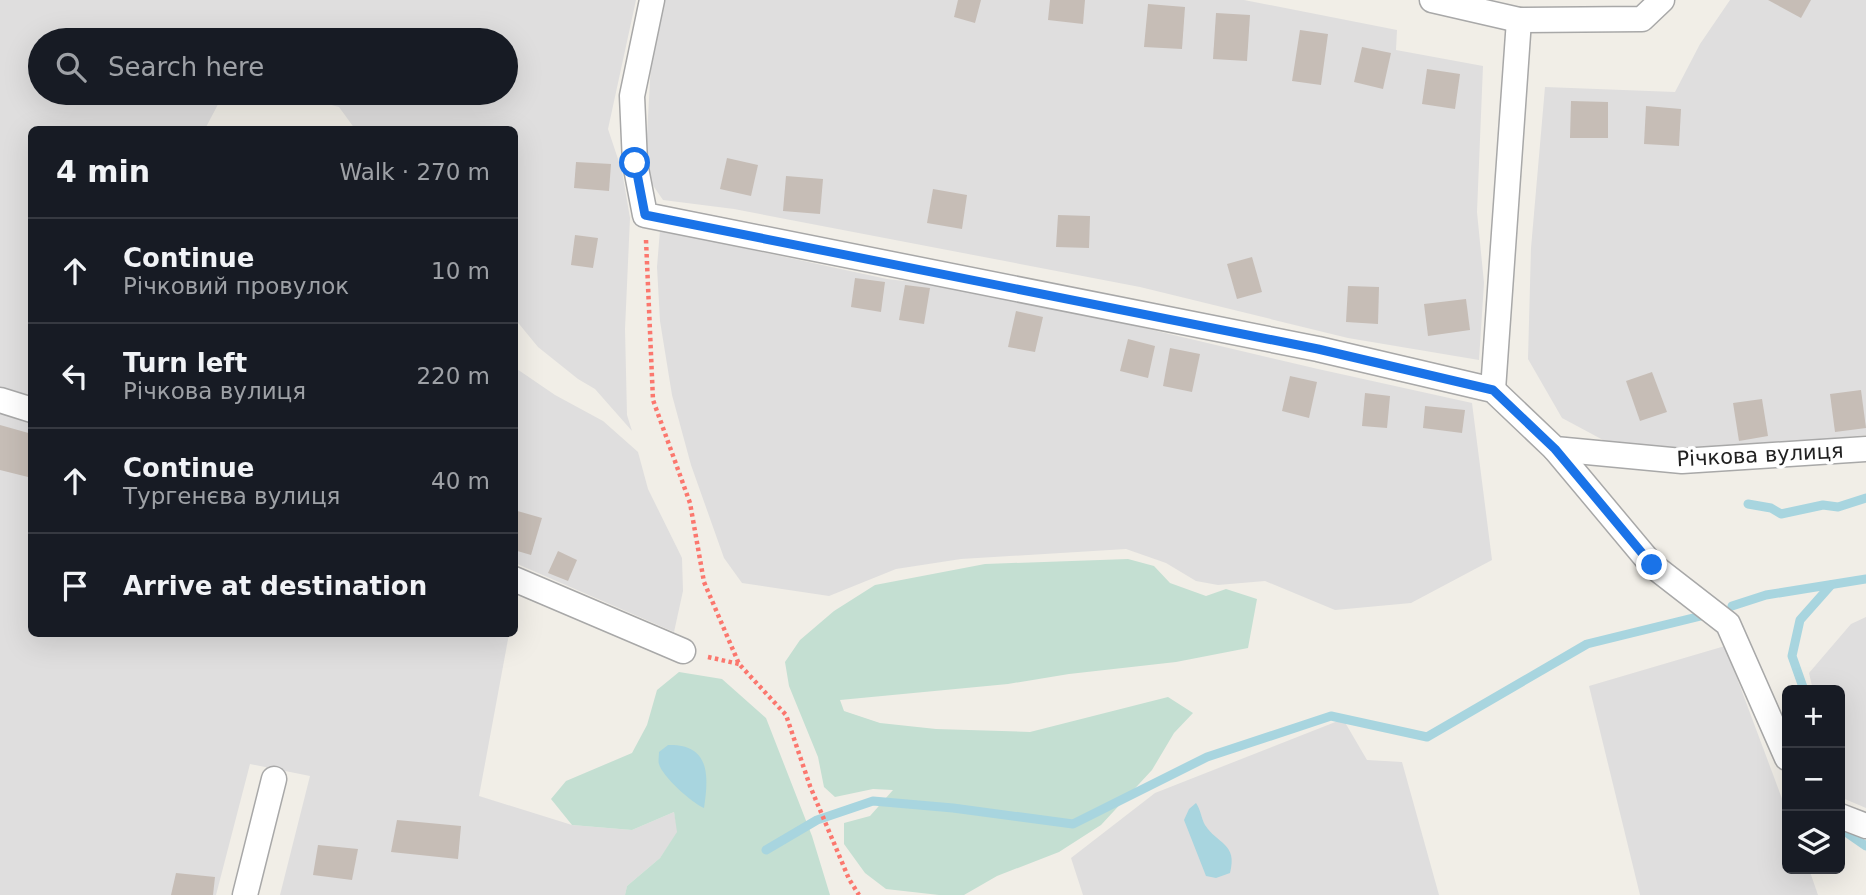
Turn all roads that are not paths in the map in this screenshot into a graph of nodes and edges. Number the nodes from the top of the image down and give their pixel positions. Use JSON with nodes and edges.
{"nodes":[{"id":1,"x":652,"y":0,"type":"edge"},
{"id":2,"x":1432,"y":0,"type":"edge"},
{"id":3,"x":1662,"y":0,"type":"edge"},
{"id":4,"x":1519,"y":20,"type":"junction"},
{"id":5,"x":1493,"y":390,"type":"junction"},
{"id":6,"x":0,"y":400,"type":"edge"},
{"id":7,"x":28,"y":410,"type":"edge"},
{"id":8,"x":1555,"y":449,"type":"junction"},
{"id":9,"x":1866,"y":449,"type":"edge"},
{"id":10,"x":518,"y":581,"type":"edge"},
{"id":11,"x":683,"y":651,"type":"dead end"},
{"id":12,"x":1783,"y":748,"type":"edge"},
{"id":13,"x":274,"y":779,"type":"dead end"},
{"id":14,"x":1845,"y":818,"type":"edge"},
{"id":15,"x":1866,"y":826,"type":"edge"},
{"id":16,"x":244,"y":895,"type":"edge"}],
"edges":[{"from":1,"to":5,"type":"street"},
{"from":2,"to":4,"type":"street"},
{"from":3,"to":4,"type":"street"},
{"from":4,"to":5,"type":"street"},
{"from":5,"to":8,"type":"street"},
{"from":6,"to":7,"type":"street"},
{"from":8,"to":9,"type":"street","name":"Річкова вулиця"},
{"from":8,"to":12,"type":"street"},
{"from":10,"to":11,"type":"street"},
{"from":13,"to":16,"type":"street"},
{"from":14,"to":15,"type":"street"}]}
